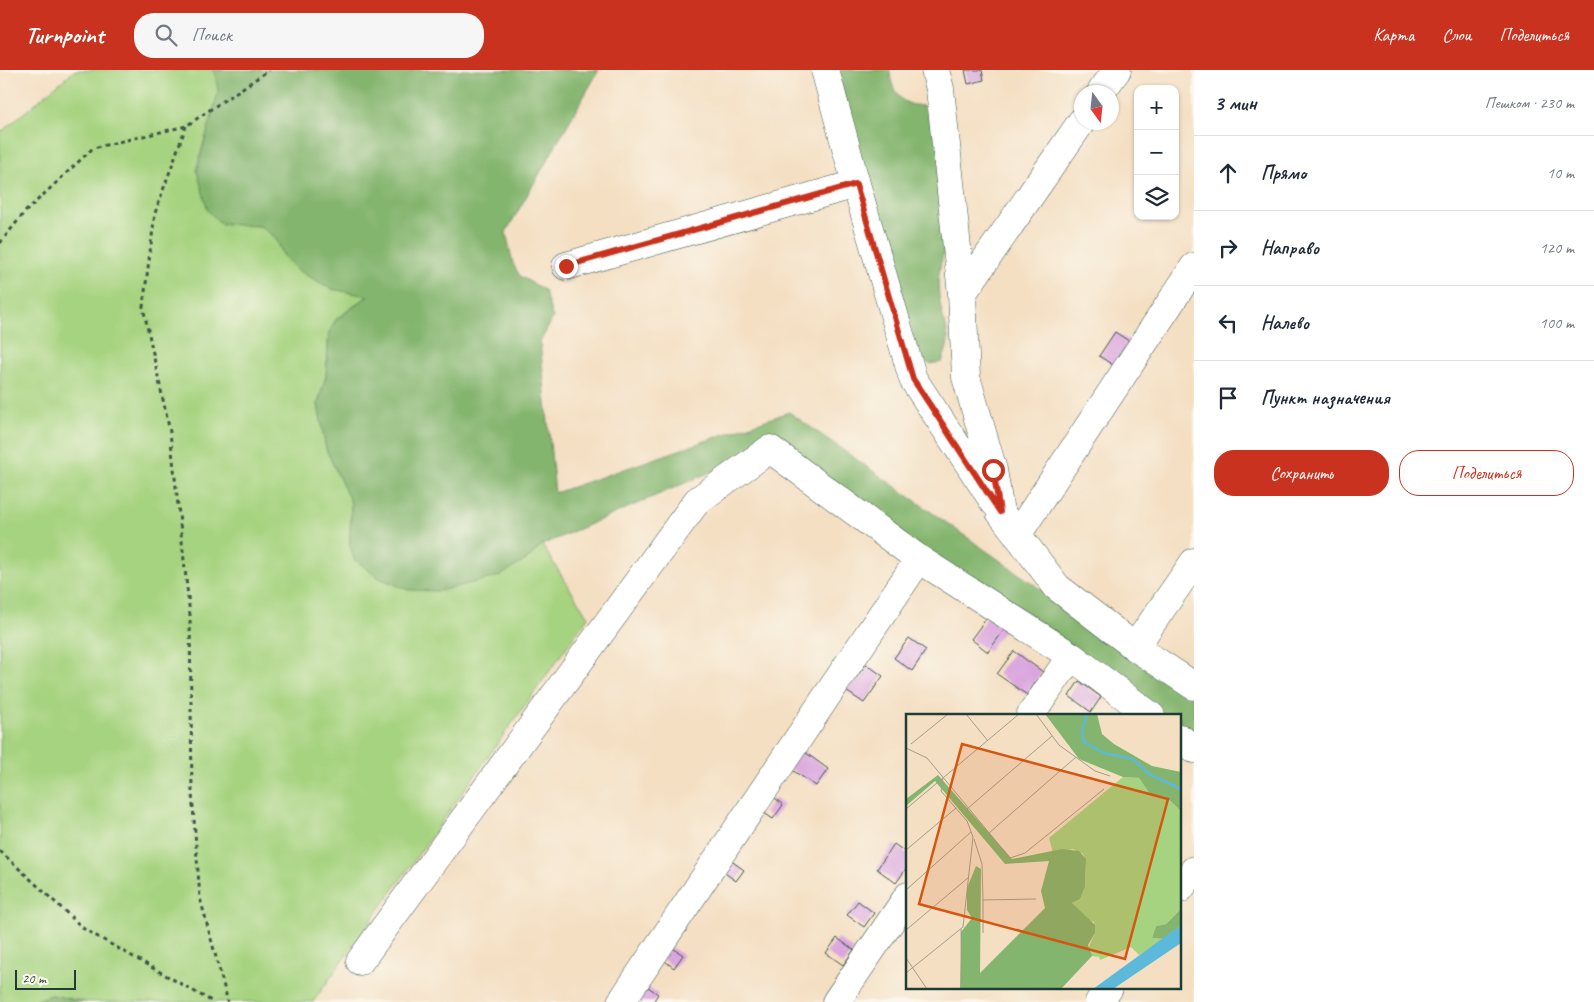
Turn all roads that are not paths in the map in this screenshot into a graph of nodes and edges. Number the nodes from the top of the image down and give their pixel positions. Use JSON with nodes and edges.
{"nodes":[{"id":1,"x":825,"y":70,"type":"edge"},
{"id":2,"x":935,"y":70,"type":"edge"},
{"id":3,"x":1117,"y":70,"type":"edge"},
{"id":4,"x":1106,"y":85,"type":"edge"},
{"id":5,"x":1076,"y":130,"type":"edge"},
{"id":6,"x":856,"y":184,"type":"junction"},
{"id":7,"x":566,"y":266,"type":"dead end"},
{"id":8,"x":1194,"y":267,"type":"edge"},
{"id":9,"x":962,"y":294,"type":"junction"},
{"id":10,"x":1000,"y":512,"type":"junction"},
{"id":11,"x":1018,"y":535,"type":"junction"},
{"id":12,"x":919,"y":559,"type":"junction"},
{"id":13,"x":1194,"y":562,"type":"edge"},
{"id":14,"x":1135,"y":647,"type":"junction"},
{"id":15,"x":1072,"y":656,"type":"junction"},
{"id":16,"x":1194,"y":686,"type":"edge"},
{"id":17,"x":1031,"y":714,"type":"edge"},
{"id":18,"x":1148,"y":714,"type":"edge"},
{"id":19,"x":1182,"y":740,"type":"edge"},
{"id":20,"x":1194,"y":749,"type":"edge"},
{"id":21,"x":1194,"y":870,"type":"edge"},
{"id":22,"x":1182,"y":886,"type":"edge"},
{"id":23,"x":906,"y":899,"type":"edge"},
{"id":24,"x":360,"y":960,"type":"dead end"},
{"id":25,"x":1108,"y":990,"type":"edge"},
{"id":26,"x":621,"y":1002,"type":"edge"},
{"id":27,"x":836,"y":1002,"type":"edge"},
{"id":28,"x":1099,"y":1002,"type":"edge"}],
"edges":[{"from":1,"to":6,"type":"street"},
{"from":2,"to":9,"type":"street"},
{"from":3,"to":4,"type":"street"},
{"from":5,"to":9,"type":"street"},
{"from":6,"to":7,"type":"street"},
{"from":6,"to":10,"type":"street"},
{"from":8,"to":11,"type":"street"},
{"from":9,"to":10,"type":"street"},
{"from":10,"to":11,"type":"street"},
{"from":11,"to":14,"type":"street"},
{"from":12,"to":15,"type":"street"},
{"from":12,"to":24,"type":"street"},
{"from":12,"to":26,"type":"street"},
{"from":13,"to":14,"type":"street"},
{"from":14,"to":16,"type":"street"},
{"from":15,"to":17,"type":"street"},
{"from":15,"to":18,"type":"street"},
{"from":19,"to":20,"type":"street"},
{"from":21,"to":22,"type":"street"},
{"from":23,"to":27,"type":"street"},
{"from":25,"to":28,"type":"street"}]}
